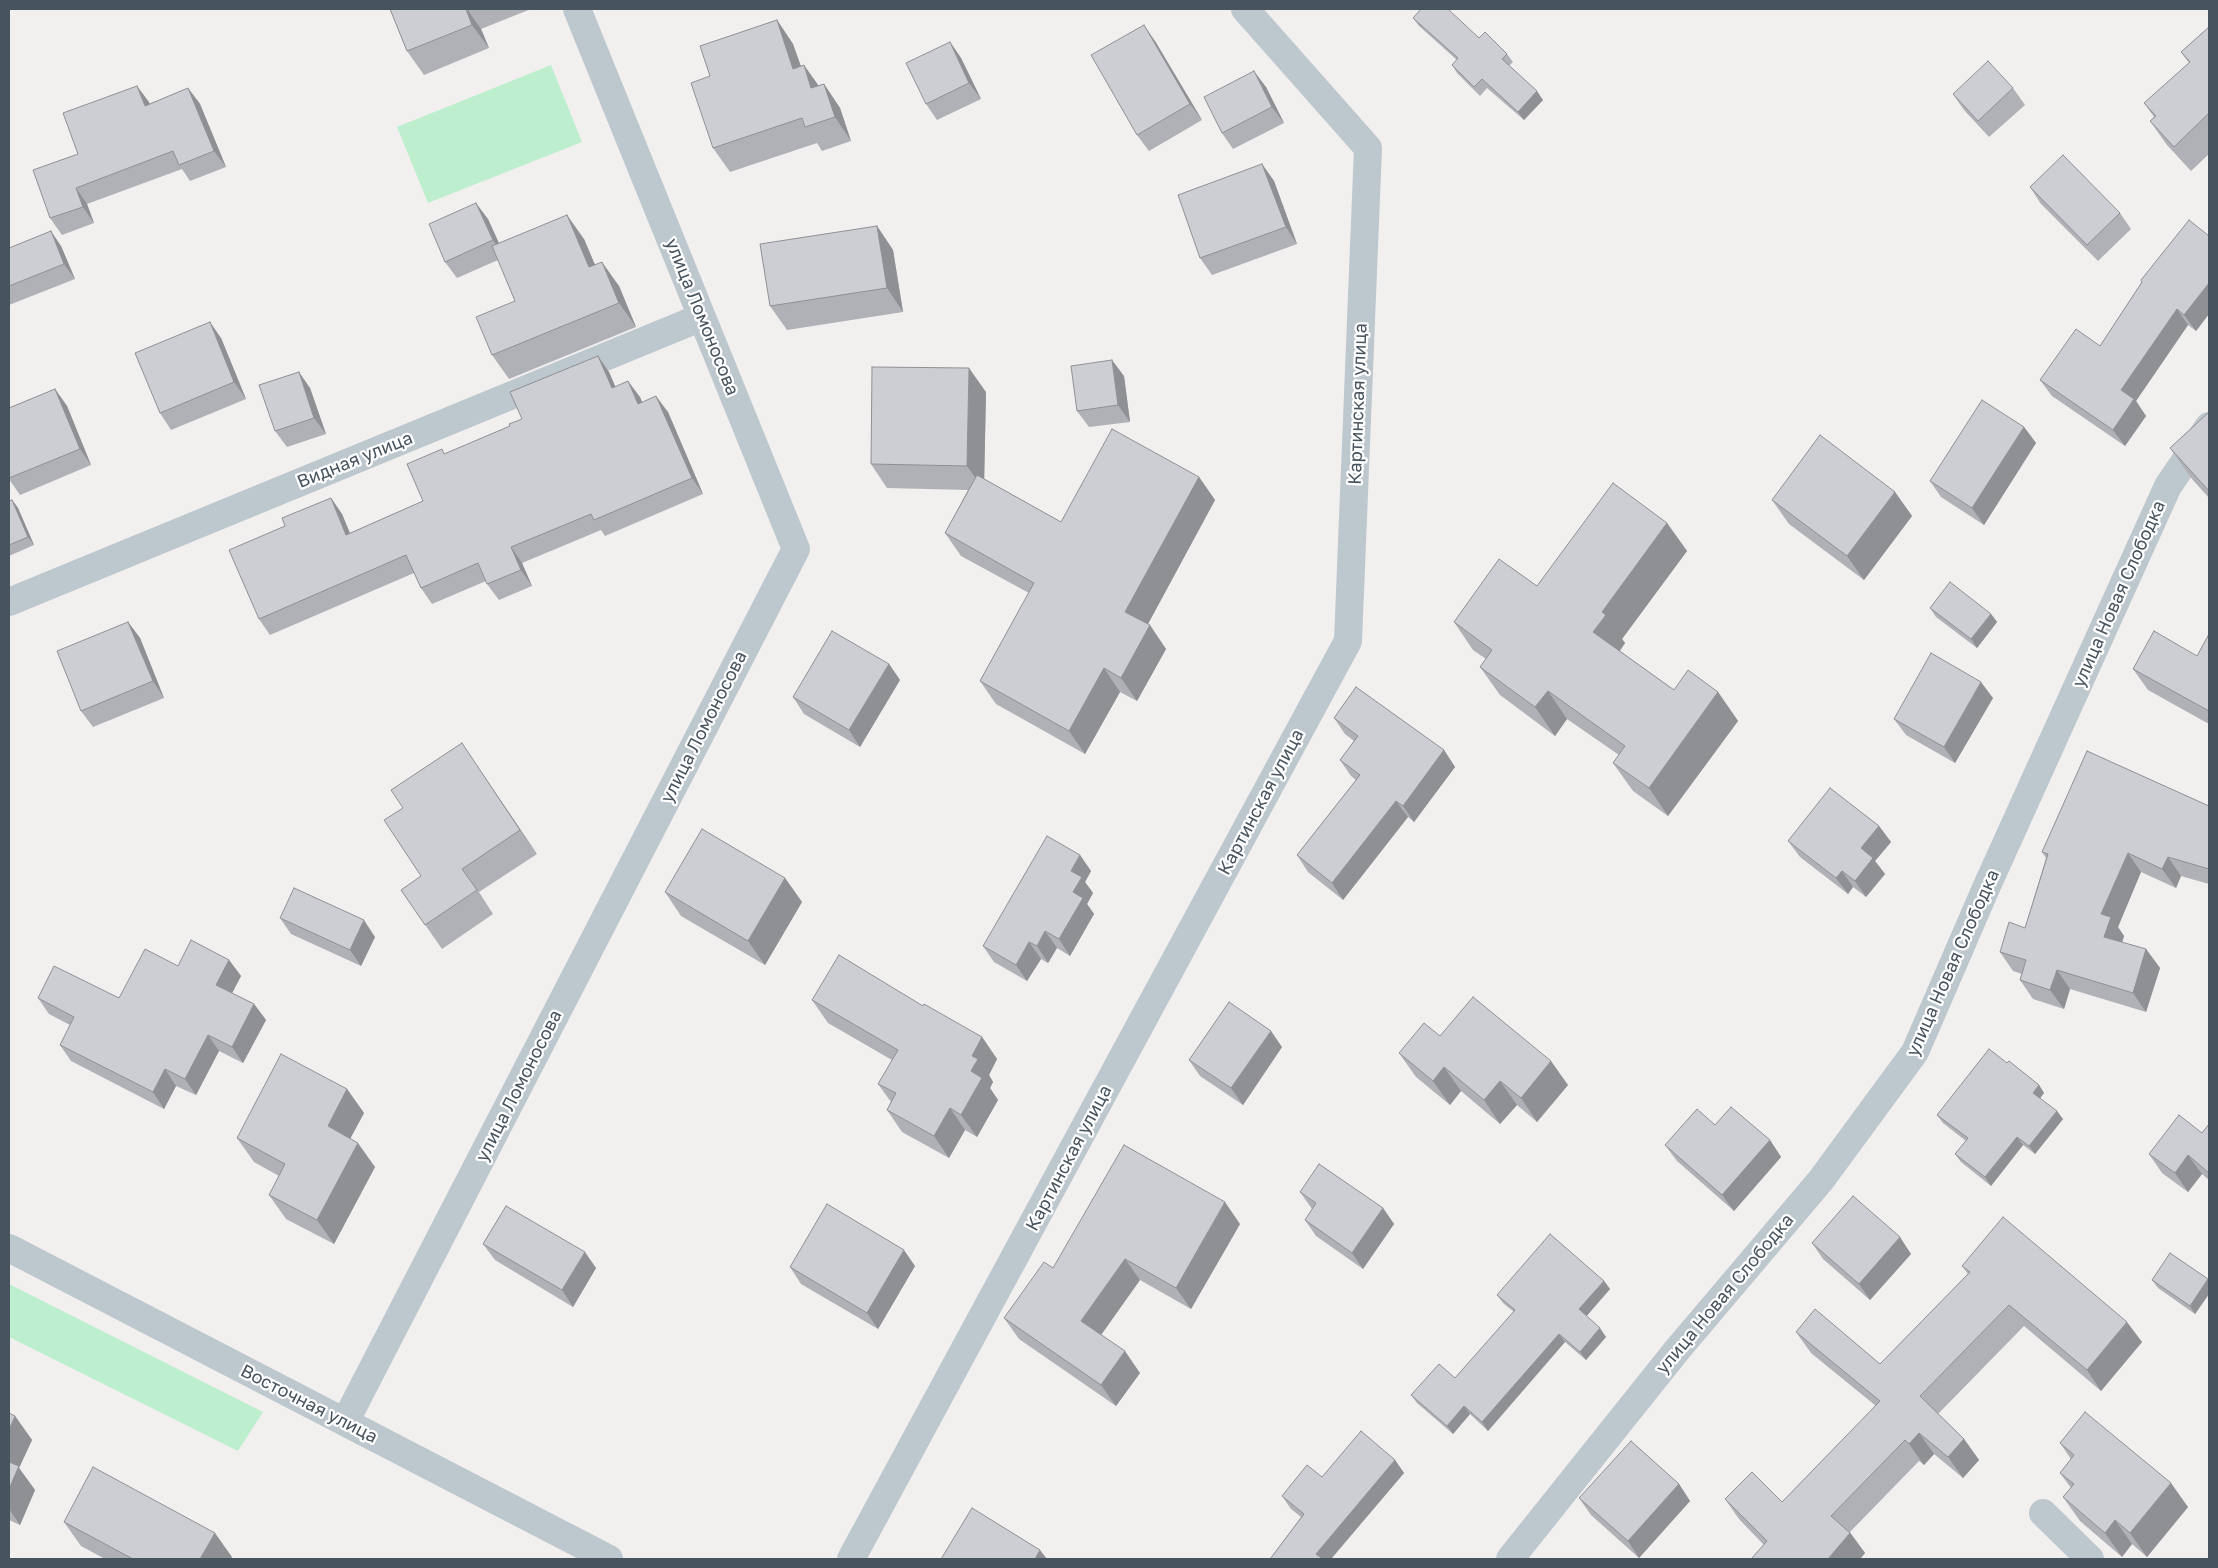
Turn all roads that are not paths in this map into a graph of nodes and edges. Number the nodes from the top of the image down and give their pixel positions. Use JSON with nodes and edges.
{"nodes":[{"id":1,"x":577,"y":9,"type":"edge"},
{"id":2,"x":1245,"y":9,"type":"edge"},
{"id":3,"x":702,"y":317,"type":"junction"},
{"id":4,"x":2209,"y":426,"type":"edge"},
{"id":5,"x":9,"y":602,"type":"edge"},
{"id":6,"x":9,"y":1248,"type":"edge"},
{"id":7,"x":345,"y":1422,"type":"junction"},
{"id":8,"x":2043,"y":1513,"type":"dead end"},
{"id":9,"x":609,"y":1559,"type":"edge"},
{"id":10,"x":851,"y":1559,"type":"edge"},
{"id":11,"x":1510,"y":1559,"type":"edge"},
{"id":12,"x":2090,"y":1559,"type":"edge"}],
"edges":[{"from":1,"to":3,"type":"street","name":"улица Ломоносова"},
{"from":2,"to":10,"type":"street","name":"Картинская улица"},
{"from":3,"to":5,"type":"street","name":"Видная улица"},
{"from":3,"to":7,"type":"street","name":"улица Ломоносова"},
{"from":4,"to":11,"type":"street","name":"улица Новая Слободка"},
{"from":6,"to":7,"type":"street","name":"Восточная улица"},
{"from":7,"to":9,"type":"street","name":"Восточная улица"},
{"from":8,"to":12,"type":"street"}]}
